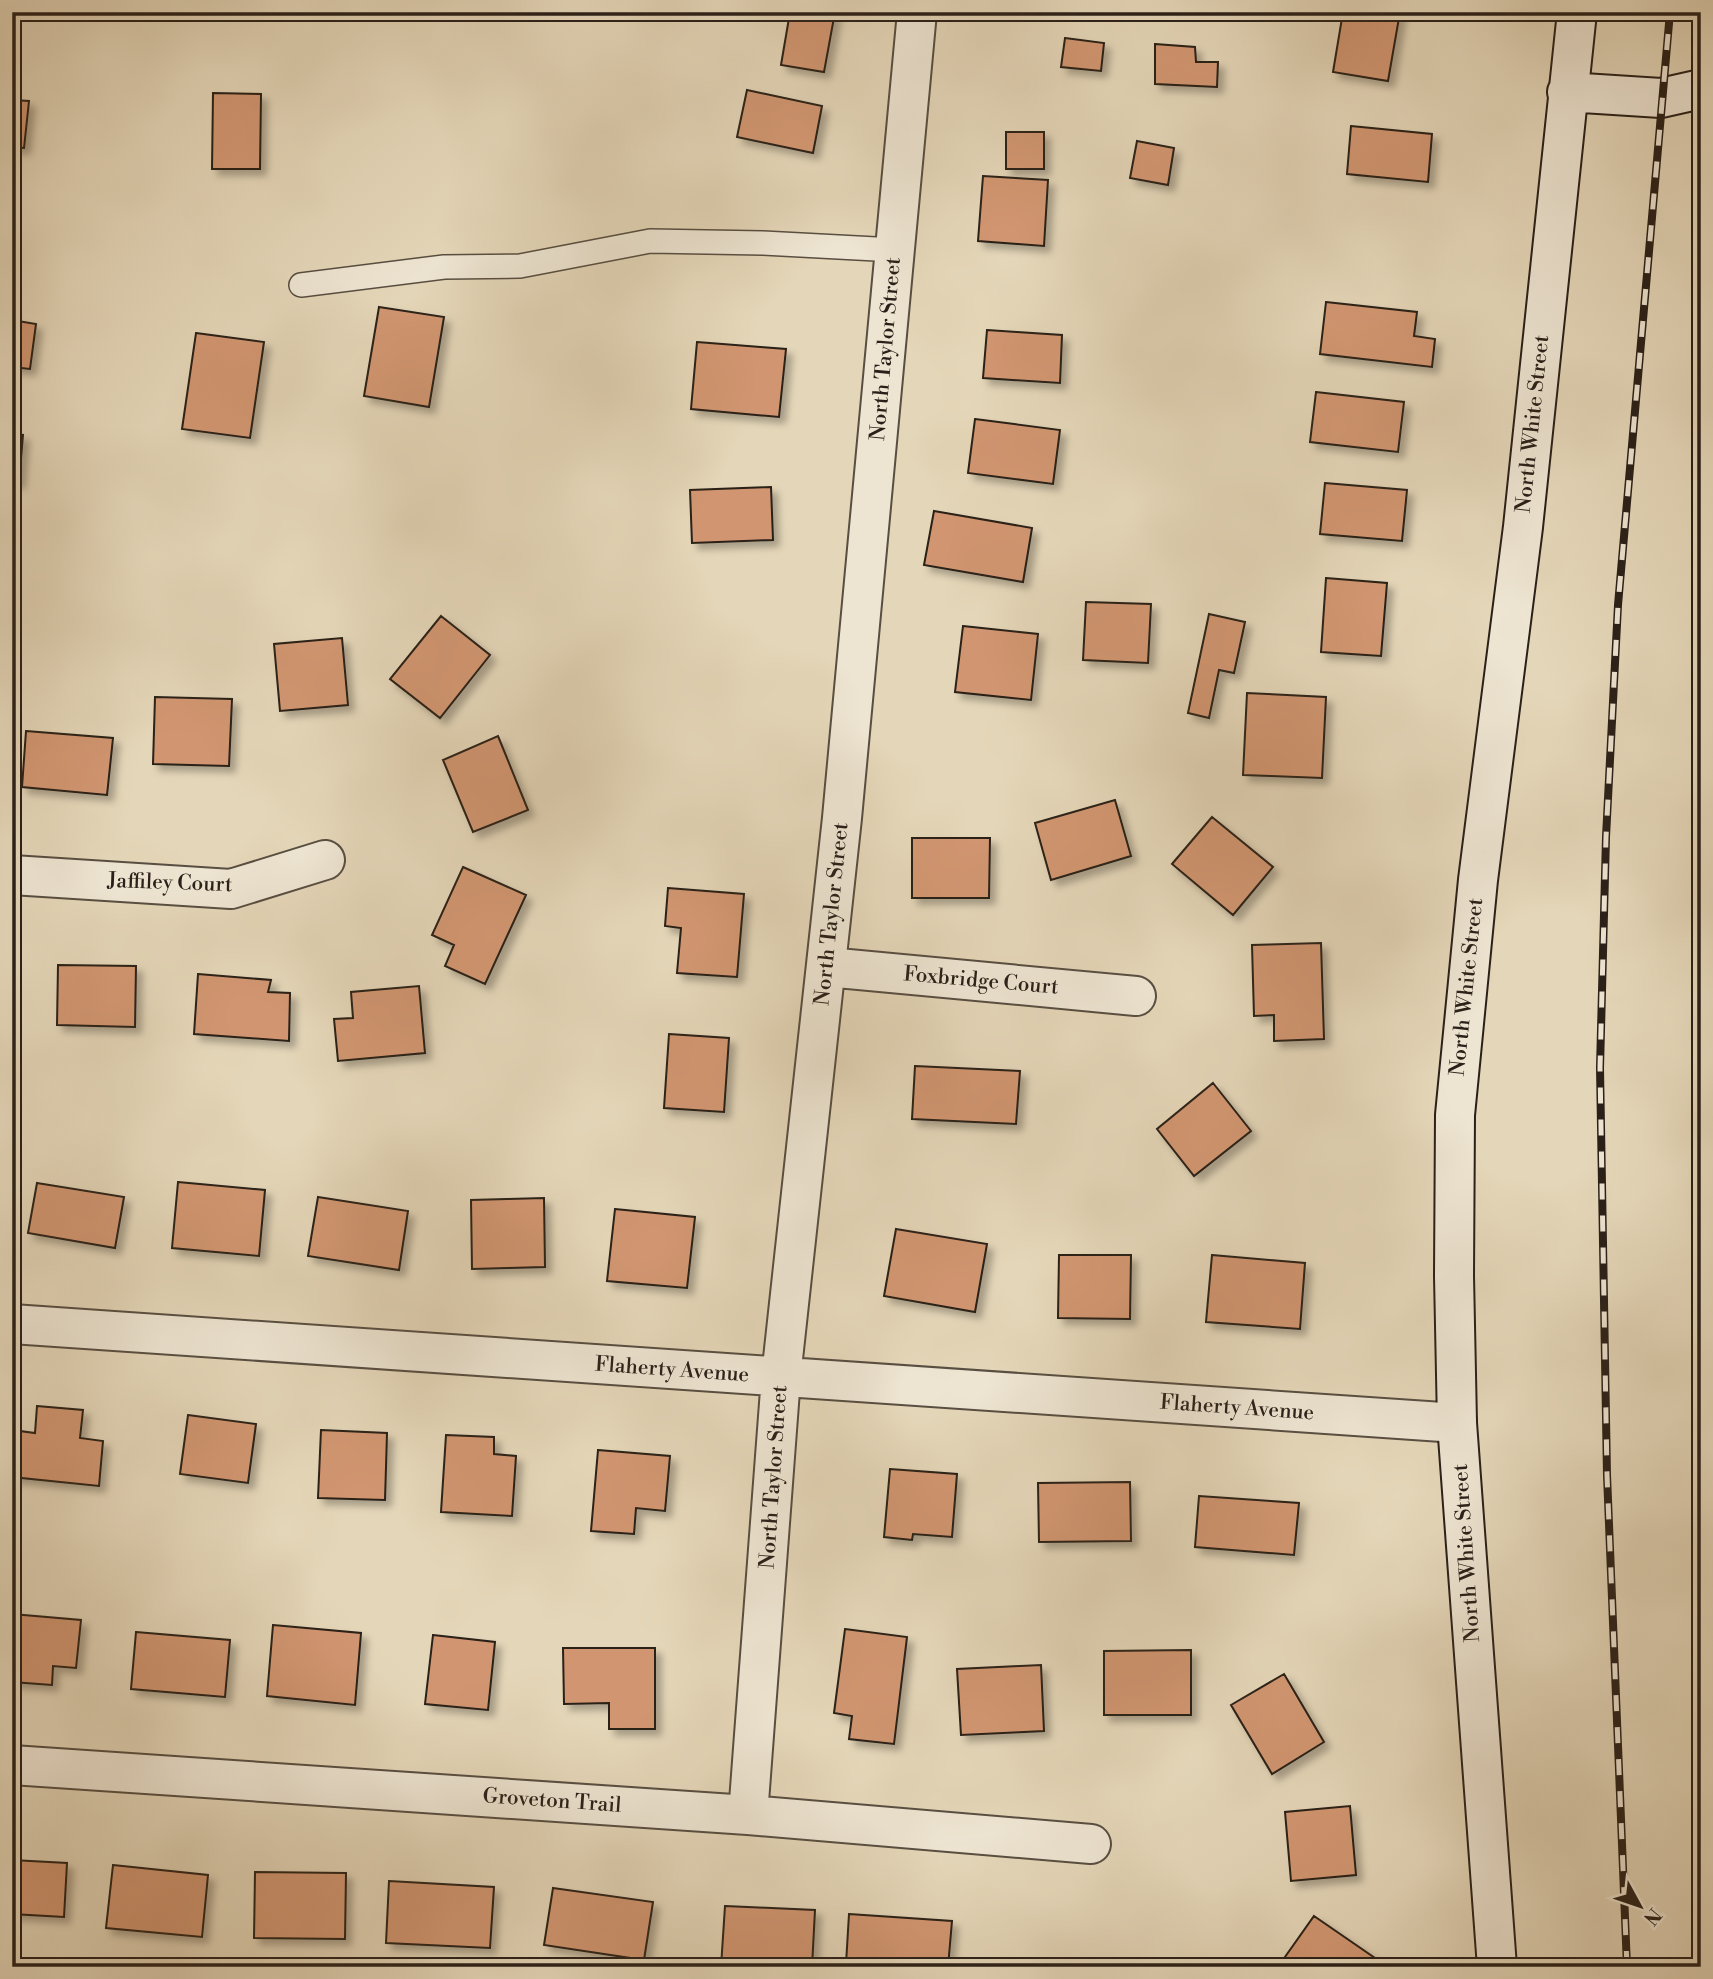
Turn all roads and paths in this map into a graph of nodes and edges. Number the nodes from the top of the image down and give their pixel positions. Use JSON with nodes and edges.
{"nodes":[{"id":1,"x":917,"y":12,"type":"edge"},
{"id":2,"x":1577,"y":12,"type":"edge"},
{"id":3,"x":1701,"y":89,"type":"edge"},
{"id":4,"x":1567,"y":92,"type":"junction"},
{"id":5,"x":895,"y":250,"type":"junction"},
{"id":6,"x":301,"y":285,"type":"dead end"},
{"id":7,"x":325,"y":860,"type":"dead end"},
{"id":8,"x":12,"y":875,"type":"edge"},
{"id":9,"x":827,"y":967,"type":"junction"},
{"id":10,"x":1136,"y":996,"type":"dead end"},
{"id":11,"x":12,"y":1324,"type":"edge"},
{"id":12,"x":781,"y":1377,"type":"junction"},
{"id":13,"x":1457,"y":1423,"type":"junction"},
{"id":14,"x":12,"y":1765,"type":"edge"},
{"id":15,"x":748,"y":1815,"type":"junction"},
{"id":16,"x":1091,"y":1844,"type":"dead end"},
{"id":17,"x":1497,"y":1967,"type":"edge"}],
"edges":[{"from":1,"to":5,"type":"street","name":"North Taylor Street"},
{"from":2,"to":4,"type":"street","name":"North White Street"},
{"from":3,"to":4,"type":"street"},
{"from":4,"to":13,"type":"street","name":"North White Street"},
{"from":5,"to":6,"type":"lane"},
{"from":5,"to":9,"type":"street","name":"North Taylor Street"},
{"from":7,"to":8,"type":"street","name":"Jaffiley Court"},
{"from":9,"to":10,"type":"street","name":"Foxbridge Court"},
{"from":9,"to":12,"type":"street","name":"North Taylor Street"},
{"from":11,"to":12,"type":"street","name":"Flaherty Avenue"},
{"from":12,"to":13,"type":"street","name":"Flaherty Avenue"},
{"from":12,"to":15,"type":"street","name":"North Taylor Street"},
{"from":13,"to":17,"type":"street","name":"North White Street"},
{"from":14,"to":15,"type":"street","name":"Groveton Trail"},
{"from":15,"to":16,"type":"street","name":"Groveton Trail"}]}
